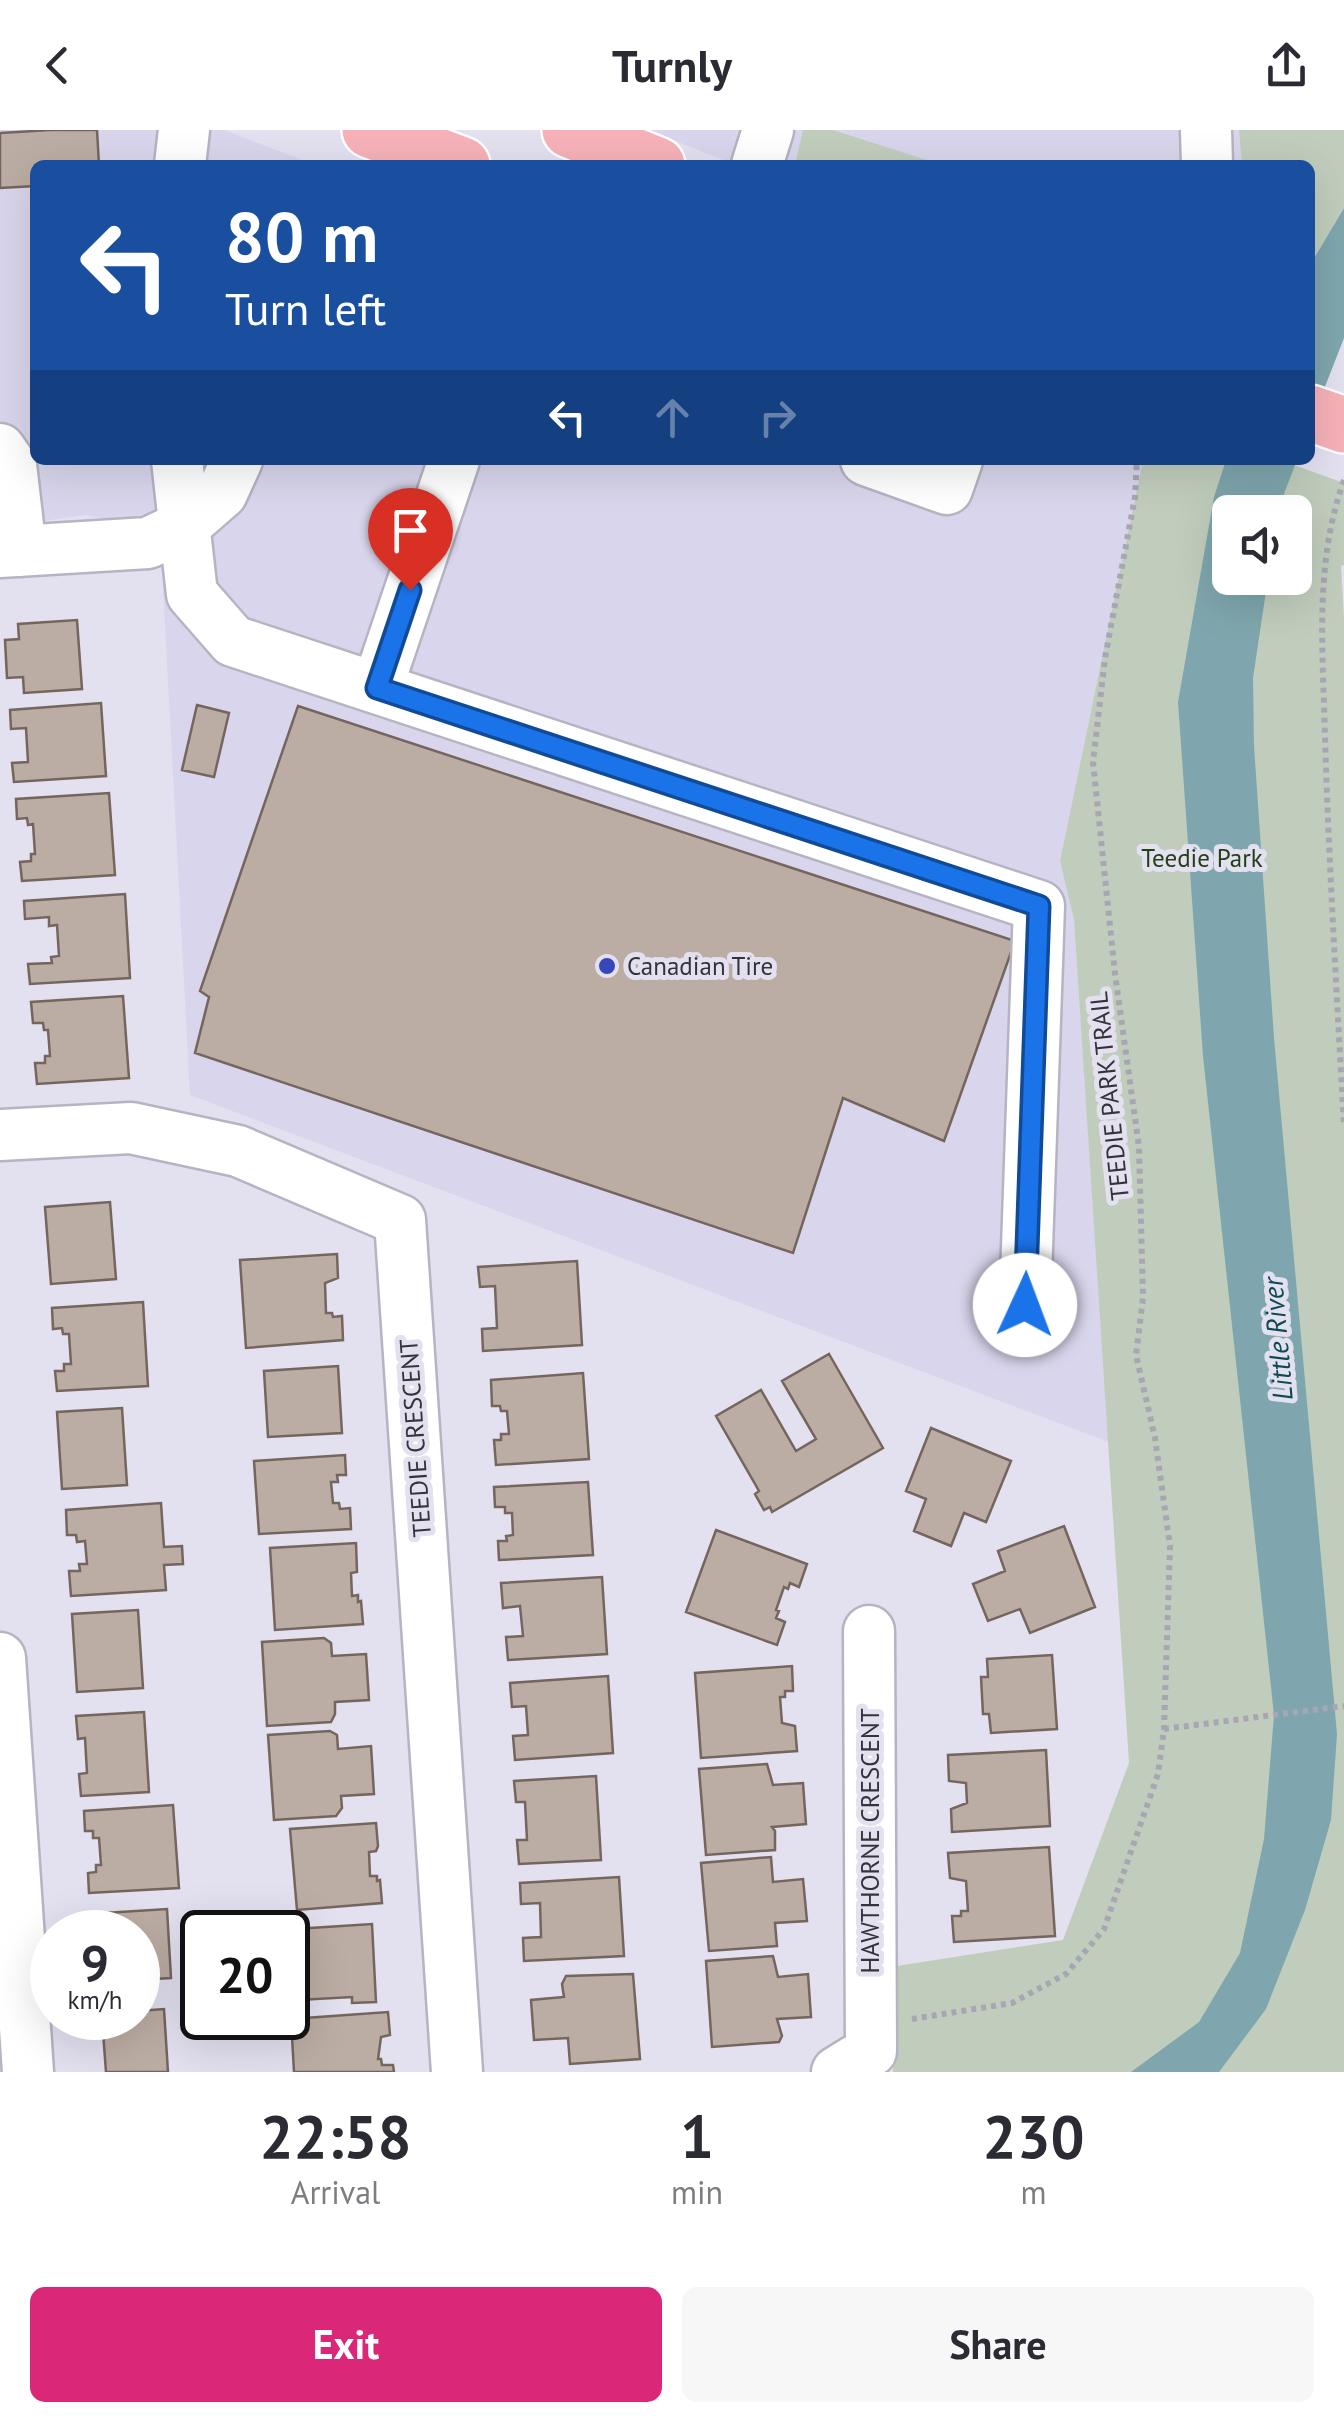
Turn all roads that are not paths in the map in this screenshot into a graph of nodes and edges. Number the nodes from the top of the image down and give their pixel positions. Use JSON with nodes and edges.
{"nodes":[{"id":1,"x":184,"y":130,"type":"edge"},
{"id":2,"x":370,"y":130,"type":"edge"},
{"id":3,"x":570,"y":130,"type":"edge"},
{"id":4,"x":768,"y":130,"type":"edge"},
{"id":5,"x":1206,"y":130,"type":"edge"},
{"id":6,"x":181,"y":160,"type":"edge"},
{"id":7,"x":449,"y":160,"type":"edge"},
{"id":8,"x":645,"y":160,"type":"edge"},
{"id":9,"x":759,"y":160,"type":"edge"},
{"id":10,"x":1207,"y":160,"type":"edge"},
{"id":11,"x":1315,"y":419,"type":"edge"},
{"id":12,"x":1339,"y":448,"type":"edge"},
{"id":13,"x":0,"y":449,"type":"edge"},
{"id":14,"x":178,"y":465,"type":"edge"},
{"id":15,"x":234,"y":465,"type":"edge"},
{"id":16,"x":452,"y":465,"type":"edge"},
{"id":17,"x":881,"y":465,"type":"edge"},
{"id":18,"x":955,"y":465,"type":"edge"},
{"id":19,"x":184,"y":526,"type":"junction"},
{"id":20,"x":10,"y":552,"type":"edge"},
{"id":21,"x":377,"y":688,"type":"junction"},
{"id":22,"x":0,"y":1136,"type":"edge"},
{"id":23,"x":1025,"y":1305,"type":"dead end"},
{"id":24,"x":869,"y":1631,"type":"dead end"},
{"id":25,"x":0,"y":1658,"type":"edge"},
{"id":26,"x":868,"y":2048,"type":"edge"},
{"id":27,"x":28,"y":2072,"type":"edge"},
{"id":28,"x":457,"y":2072,"type":"edge"}],
"edges":[{"from":1,"to":6,"type":"street"},
{"from":2,"to":7,"type":"main road"},
{"from":3,"to":8,"type":"main road"},
{"from":4,"to":9,"type":"street"},
{"from":5,"to":10,"type":"street"},
{"from":11,"to":12,"type":"main road"},
{"from":13,"to":20,"type":"street"},
{"from":14,"to":19,"type":"street"},
{"from":15,"to":19,"type":"street"},
{"from":16,"to":21,"type":"street"},
{"from":17,"to":18,"type":"street"},
{"from":19,"to":20,"type":"street"},
{"from":19,"to":21,"type":"street"},
{"from":21,"to":23,"type":"street"},
{"from":22,"to":28,"type":"street","name":"TEEDIE CRESCENT"},
{"from":24,"to":26,"type":"street","name":"HAWTHORNE CRESCENT"},
{"from":25,"to":27,"type":"street"}]}
